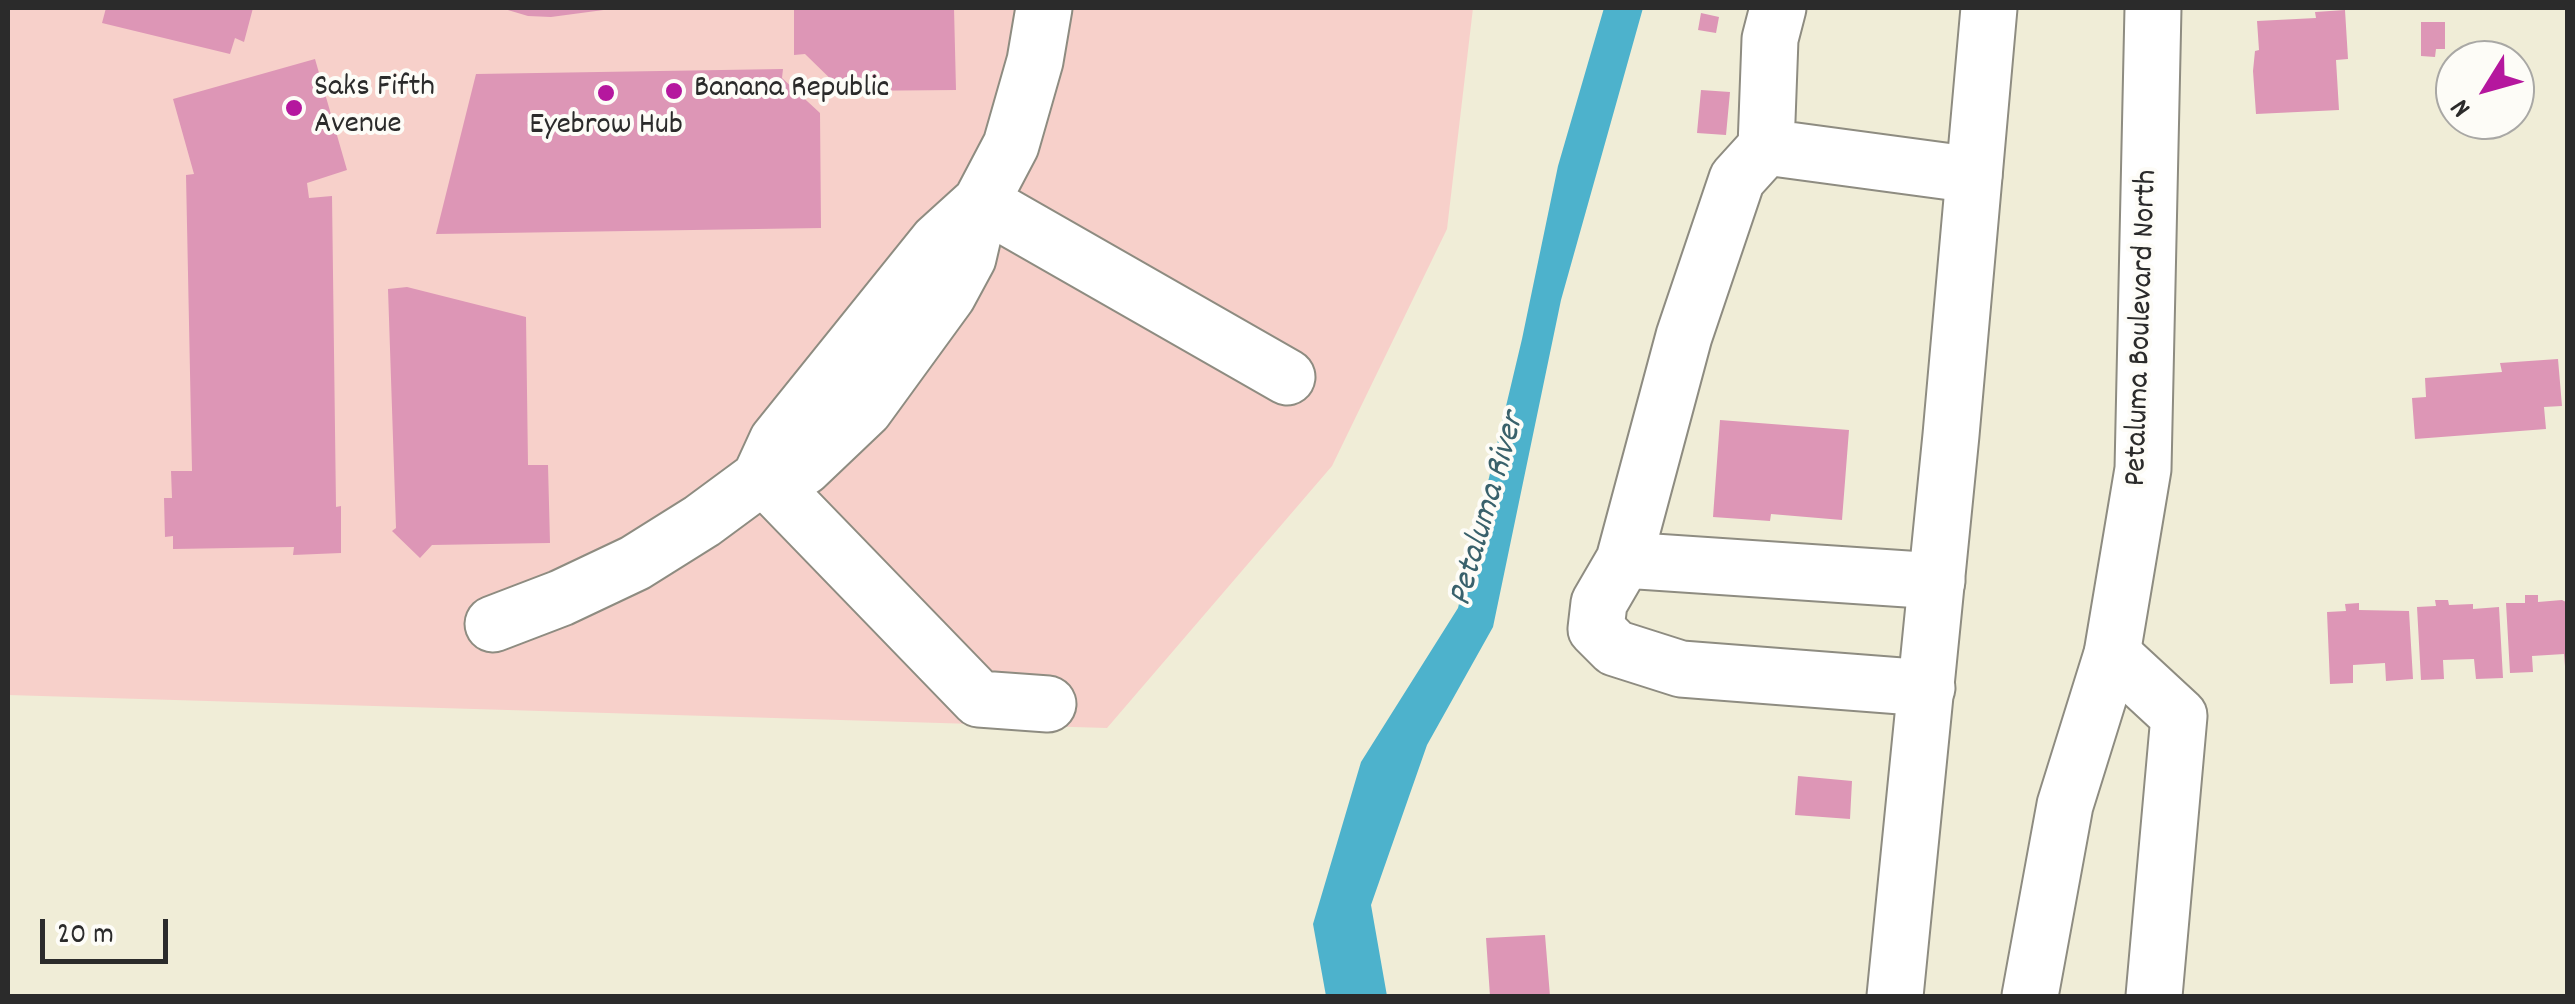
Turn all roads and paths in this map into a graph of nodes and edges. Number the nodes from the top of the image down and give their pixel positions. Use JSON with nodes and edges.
{"nodes":[{"id":1,"x":1044,"y":8,"type":"edge"},
{"id":2,"x":1778,"y":8,"type":"edge"},
{"id":3,"x":1989,"y":8,"type":"edge"},
{"id":4,"x":2153,"y":8,"type":"edge"},
{"id":5,"x":1766,"y":147,"type":"junction"},
{"id":6,"x":1974,"y":174,"type":"junction"},
{"id":7,"x":981,"y":202,"type":"junction"},
{"id":8,"x":1286,"y":377,"type":"dead end"},
{"id":9,"x":762,"y":477,"type":"junction"},
{"id":10,"x":1624,"y":560,"type":"junction"},
{"id":11,"x":1937,"y":581,"type":"junction"},
{"id":12,"x":493,"y":624,"type":"dead end"},
{"id":13,"x":2112,"y":654,"type":"junction"},
{"id":14,"x":1926,"y":688,"type":"junction"},
{"id":15,"x":1048,"y":704,"type":"dead end"},
{"id":16,"x":1895,"y":996,"type":"edge"},
{"id":17,"x":2030,"y":996,"type":"edge"},
{"id":18,"x":2154,"y":996,"type":"edge"}],
"edges":[{"from":1,"to":7,"type":"main road"},
{"from":2,"to":5,"type":"main road"},
{"from":3,"to":6,"type":"main road"},
{"from":4,"to":13,"type":"main road","name":"Petaluma Boulevard North"},
{"from":5,"to":6,"type":"main road"},
{"from":5,"to":10,"type":"main road"},
{"from":6,"to":11,"type":"main road"},
{"from":7,"to":8,"type":"main road"},
{"from":7,"to":9,"type":"main road"},
{"from":9,"to":12,"type":"main road"},
{"from":9,"to":15,"type":"main road"},
{"from":10,"to":11,"type":"main road"},
{"from":10,"to":14,"type":"main road"},
{"from":11,"to":14,"type":"main road"},
{"from":13,"to":17,"type":"main road","name":"Petaluma Boulevard North"},
{"from":13,"to":18,"type":"main road"},
{"from":14,"to":16,"type":"main road"}]}
